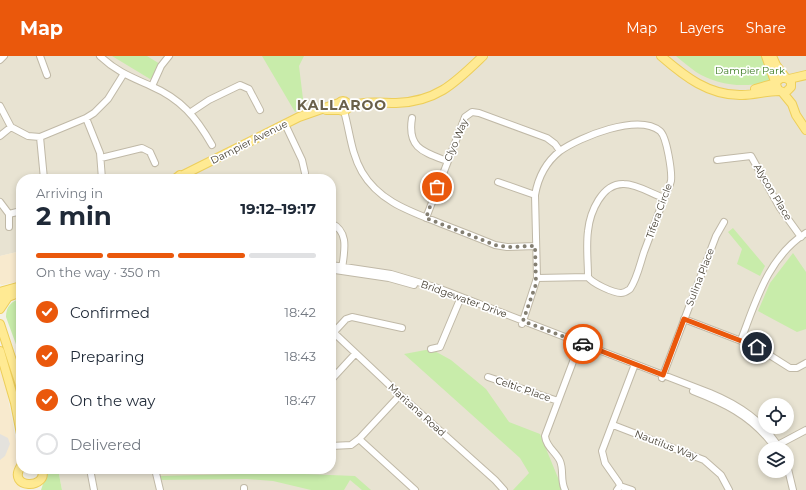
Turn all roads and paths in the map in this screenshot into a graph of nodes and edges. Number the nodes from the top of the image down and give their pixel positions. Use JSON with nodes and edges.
{"nodes":[{"id":1,"x":4,"y":56,"type":"edge"},
{"id":2,"x":40,"y":56,"type":"edge"},
{"id":3,"x":100,"y":56,"type":"edge"},
{"id":4,"x":169,"y":56,"type":"edge"},
{"id":5,"x":478,"y":56,"type":"edge"},
{"id":6,"x":483,"y":56,"type":"edge"},
{"id":7,"x":661,"y":56,"type":"edge"},
{"id":8,"x":666,"y":56,"type":"edge"},
{"id":9,"x":766,"y":56,"type":"edge"},
{"id":10,"x":772,"y":56,"type":"edge"},
{"id":11,"x":0,"y":60,"type":"edge"},
{"id":12,"x":47,"y":75,"type":"dead end"},
{"id":13,"x":123,"y":75,"type":"junction"},
{"id":14,"x":806,"y":75,"type":"edge"},
{"id":15,"x":806,"y":80,"type":"edge"},
{"id":16,"x":789,"y":83,"type":"junction"},
{"id":17,"x":152,"y":86,"type":"junction"},
{"id":18,"x":779,"y":87,"type":"junction"},
{"id":19,"x":0,"y":106,"type":"edge"},
{"id":20,"x":343,"y":107,"type":"junction"},
{"id":21,"x":260,"y":110,"type":"dead end"},
{"id":22,"x":191,"y":112,"type":"junction"},
{"id":23,"x":86,"y":118,"type":"junction"},
{"id":24,"x":412,"y":118,"type":"dead end"},
{"id":25,"x":806,"y":121,"type":"edge"},
{"id":26,"x":286,"y":126,"type":"junction"},
{"id":27,"x":11,"y":127,"type":"junction"},
{"id":28,"x":806,"y":130,"type":"edge"},
{"id":29,"x":0,"y":136,"type":"edge"},
{"id":30,"x":40,"y":137,"type":"junction"},
{"id":31,"x":212,"y":145,"type":"dead end"},
{"id":32,"x":560,"y":152,"type":"junction"},
{"id":33,"x":101,"y":158,"type":"junction"},
{"id":34,"x":717,"y":160,"type":"dead end"},
{"id":35,"x":447,"y":161,"type":"junction"},
{"id":36,"x":155,"y":163,"type":"dead end"},
{"id":37,"x":305,"y":173,"type":"dead end"},
{"id":38,"x":44,"y":174,"type":"edge"},
{"id":39,"x":102,"y":174,"type":"edge"},
{"id":40,"x":191,"y":174,"type":"edge"},
{"id":41,"x":498,"y":182,"type":"dead end"},
{"id":42,"x":535,"y":195,"type":"junction"},
{"id":43,"x":664,"y":198,"type":"junction"},
{"id":44,"x":0,"y":202,"type":"edge"},
{"id":45,"x":16,"y":212,"type":"edge"},
{"id":46,"x":9,"y":214,"type":"junction"},
{"id":47,"x":426,"y":218,"type":"junction"},
{"id":48,"x":724,"y":222,"type":"dead end"},
{"id":49,"x":9,"y":227,"type":"dead end"},
{"id":50,"x":336,"y":227,"type":"edge"},
{"id":51,"x":803,"y":235,"type":"edge"},
{"id":52,"x":535,"y":246,"type":"junction"},
{"id":53,"x":336,"y":266,"type":"edge"},
{"id":54,"x":343,"y":268,"type":"junction"},
{"id":55,"x":336,"y":269,"type":"edge"},
{"id":56,"x":588,"y":277,"type":"junction"},
{"id":57,"x":537,"y":278,"type":"junction"},
{"id":58,"x":16,"y":287,"type":"edge"},
{"id":59,"x":0,"y":291,"type":"edge"},
{"id":60,"x":16,"y":294,"type":"edge"},
{"id":61,"x":8,"y":297,"type":"junction"},
{"id":62,"x":460,"y":299,"type":"junction"},
{"id":63,"x":0,"y":300,"type":"edge"},
{"id":64,"x":0,"y":309,"type":"edge"},
{"id":65,"x":684,"y":319,"type":"junction"},
{"id":66,"x":522,"y":322,"type":"junction"},
{"id":67,"x":0,"y":324,"type":"edge"},
{"id":68,"x":336,"y":328,"type":"edge"},
{"id":69,"x":402,"y":328,"type":"dead end"},
{"id":70,"x":336,"y":335,"type":"edge"},
{"id":71,"x":741,"y":340,"type":"junction"},
{"id":72,"x":580,"y":345,"type":"junction"},
{"id":73,"x":431,"y":349,"type":"dead end"},
{"id":74,"x":0,"y":351,"type":"edge"},
{"id":75,"x":355,"y":354,"type":"junction"},
{"id":76,"x":806,"y":363,"type":"edge"},
{"id":77,"x":635,"y":366,"type":"junction"},
{"id":78,"x":16,"y":373,"type":"edge"},
{"id":79,"x":336,"y":375,"type":"edge"},
{"id":80,"x":488,"y":377,"type":"dead end"},
{"id":81,"x":662,"y":377,"type":"junction"},
{"id":82,"x":400,"y":395,"type":"junction"},
{"id":83,"x":558,"y":401,"type":"junction"},
{"id":84,"x":16,"y":408,"type":"edge"},
{"id":85,"x":613,"y":425,"type":"junction"},
{"id":86,"x":806,"y":430,"type":"edge"},
{"id":87,"x":806,"y":433,"type":"edge"},
{"id":88,"x":359,"y":439,"type":"junction"},
{"id":89,"x":772,"y":442,"type":"edge"},
{"id":90,"x":787,"y":442,"type":"edge"},
{"id":91,"x":789,"y":442,"type":"edge"},
{"id":92,"x":336,"y":446,"type":"edge"},
{"id":93,"x":18,"y":474,"type":"edge"},
{"id":94,"x":42,"y":474,"type":"edge"},
{"id":95,"x":42,"y":474,"type":"edge"},
{"id":96,"x":91,"y":474,"type":"edge"},
{"id":97,"x":152,"y":474,"type":"edge"},
{"id":98,"x":156,"y":474,"type":"edge"},
{"id":99,"x":787,"y":478,"type":"edge"},
{"id":100,"x":790,"y":478,"type":"edge"},
{"id":101,"x":21,"y":482,"type":"junction"},
{"id":102,"x":618,"y":488,"type":"edge"},
{"id":103,"x":25,"y":490,"type":"edge"},
{"id":104,"x":40,"y":490,"type":"edge"},
{"id":105,"x":94,"y":490,"type":"edge"},
{"id":106,"x":156,"y":490,"type":"edge"},
{"id":107,"x":160,"y":490,"type":"edge"},
{"id":108,"x":415,"y":490,"type":"edge"},
{"id":109,"x":504,"y":490,"type":"edge"},
{"id":110,"x":565,"y":490,"type":"edge"},
{"id":111,"x":632,"y":490,"type":"edge"},
{"id":112,"x":728,"y":490,"type":"edge"},
{"id":113,"x":790,"y":490,"type":"edge"},
{"id":114,"x":793,"y":490,"type":"edge"}],
"edges":[{"from":1,"to":11,"type":"street"},
{"from":2,"to":12,"type":"street"},
{"from":3,"to":13,"type":"street"},
{"from":4,"to":17,"type":"street"},
{"from":5,"to":20,"type":"main road","name":"Dampier Avenue"},
{"from":6,"to":20,"type":"main road","name":"Dampier Avenue"},
{"from":7,"to":18,"type":"main road"},
{"from":8,"to":18,"type":"main road"},
{"from":9,"to":18,"type":"main road"},
{"from":10,"to":16,"type":"main road"},
{"from":13,"to":17,"type":"street"},
{"from":13,"to":23,"type":"street"},
{"from":14,"to":16,"type":"main road"},
{"from":15,"to":16,"type":"main road"},
{"from":16,"to":18,"type":"main road"},
{"from":16,"to":18,"type":"main road"},
{"from":16,"to":25,"type":"main road"},
{"from":17,"to":22,"type":"street"},
{"from":18,"to":28,"type":"main road"},
{"from":19,"to":27,"type":"street"},
{"from":20,"to":26,"type":"main road","name":"Dampier Avenue"},
{"from":20,"to":47,"type":"street"},
{"from":21,"to":22,"type":"street"},
{"from":22,"to":31,"type":"street"},
{"from":23,"to":30,"type":"street"},
{"from":23,"to":33,"type":"street"},
{"from":24,"to":35,"type":"street"},
{"from":26,"to":37,"type":"street"},
{"from":26,"to":40,"type":"main road","name":"Dampier Avenue"},
{"from":27,"to":29,"type":"street"},
{"from":27,"to":30,"type":"street"},
{"from":30,"to":38,"type":"street"},
{"from":32,"to":35,"type":"street","name":"Clyo Way"},
{"from":32,"to":42,"type":"street","name":"Tifera Circle"},
{"from":32,"to":43,"type":"street","name":"Tifera Circle"},
{"from":33,"to":36,"type":"street"},
{"from":33,"to":39,"type":"street"},
{"from":34,"to":51,"type":"street","name":"Alycon Place"},
{"from":35,"to":47,"type":"street","name":"Clyo Way"},
{"from":41,"to":42,"type":"street"},
{"from":42,"to":52,"type":"street","name":"Tifera Circle"},
{"from":43,"to":56,"type":"street","name":"Tifera Circle"},
{"from":43,"to":56,"type":"street"},
{"from":44,"to":46,"type":"street"},
{"from":45,"to":46,"type":"street"},
{"from":46,"to":49,"type":"street"},
{"from":47,"to":52,"type":"street"},
{"from":48,"to":65,"type":"street","name":"Sulina Place"},
{"from":50,"to":54,"type":"street"},
{"from":51,"to":71,"type":"street"},
{"from":52,"to":57,"type":"street","name":"Tifera Circle"},
{"from":53,"to":54,"type":"street","name":"Bridgewater Drive"},
{"from":54,"to":55,"type":"street","name":"Bridgewater Drive"},
{"from":54,"to":62,"type":"street","name":"Bridgewater Drive"},
{"from":56,"to":57,"type":"street"},
{"from":57,"to":66,"type":"street","name":"Tifera Circle"},
{"from":58,"to":59,"type":"main road"},
{"from":60,"to":61,"type":"main road"},
{"from":61,"to":63,"type":"main road"},
{"from":61,"to":64,"type":"main road"},
{"from":62,"to":66,"type":"street","name":"Bridgewater Drive"},
{"from":62,"to":73,"type":"street"},
{"from":65,"to":71,"type":"street"},
{"from":65,"to":81,"type":"street","name":"Sulina Place"},
{"from":66,"to":72,"type":"street","name":"Bridgewater Drive"},
{"from":67,"to":78,"type":"main road"},
{"from":68,"to":69,"type":"street"},
{"from":70,"to":75,"type":"street","name":"Maritana Road"},
{"from":71,"to":76,"type":"street"},
{"from":72,"to":77,"type":"street","name":"Bridgewater Drive"},
{"from":72,"to":83,"type":"street"},
{"from":74,"to":84,"type":"main road"},
{"from":75,"to":79,"type":"street"},
{"from":75,"to":82,"type":"street","name":"Maritana Road"},
{"from":77,"to":81,"type":"street","name":"Bridgewater Drive"},
{"from":77,"to":85,"type":"street"},
{"from":80,"to":83,"type":"street","name":"Celtic Place"},
{"from":81,"to":89,"type":"street","name":"Bridgewater Drive"},
{"from":82,"to":88,"type":"street"},
{"from":82,"to":109,"type":"street","name":"Maritana Road"},
{"from":83,"to":110,"type":"street"},
{"from":85,"to":102,"type":"street"},
{"from":85,"to":112,"type":"street","name":"Nautilus Way"},
{"from":86,"to":90,"type":"street"},
{"from":87,"to":91,"type":"street"},
{"from":88,"to":92,"type":"street"},
{"from":88,"to":108,"type":"street"},
{"from":93,"to":101,"type":"main road"},
{"from":94,"to":101,"type":"main road"},
{"from":95,"to":104,"type":"main road"},
{"from":96,"to":105,"type":"street"},
{"from":97,"to":106,"type":"street"},
{"from":98,"to":107,"type":"street"},
{"from":99,"to":113,"type":"street"},
{"from":100,"to":114,"type":"street"},
{"from":101,"to":103,"type":"main road"},
{"from":102,"to":111,"type":"street"}]}
